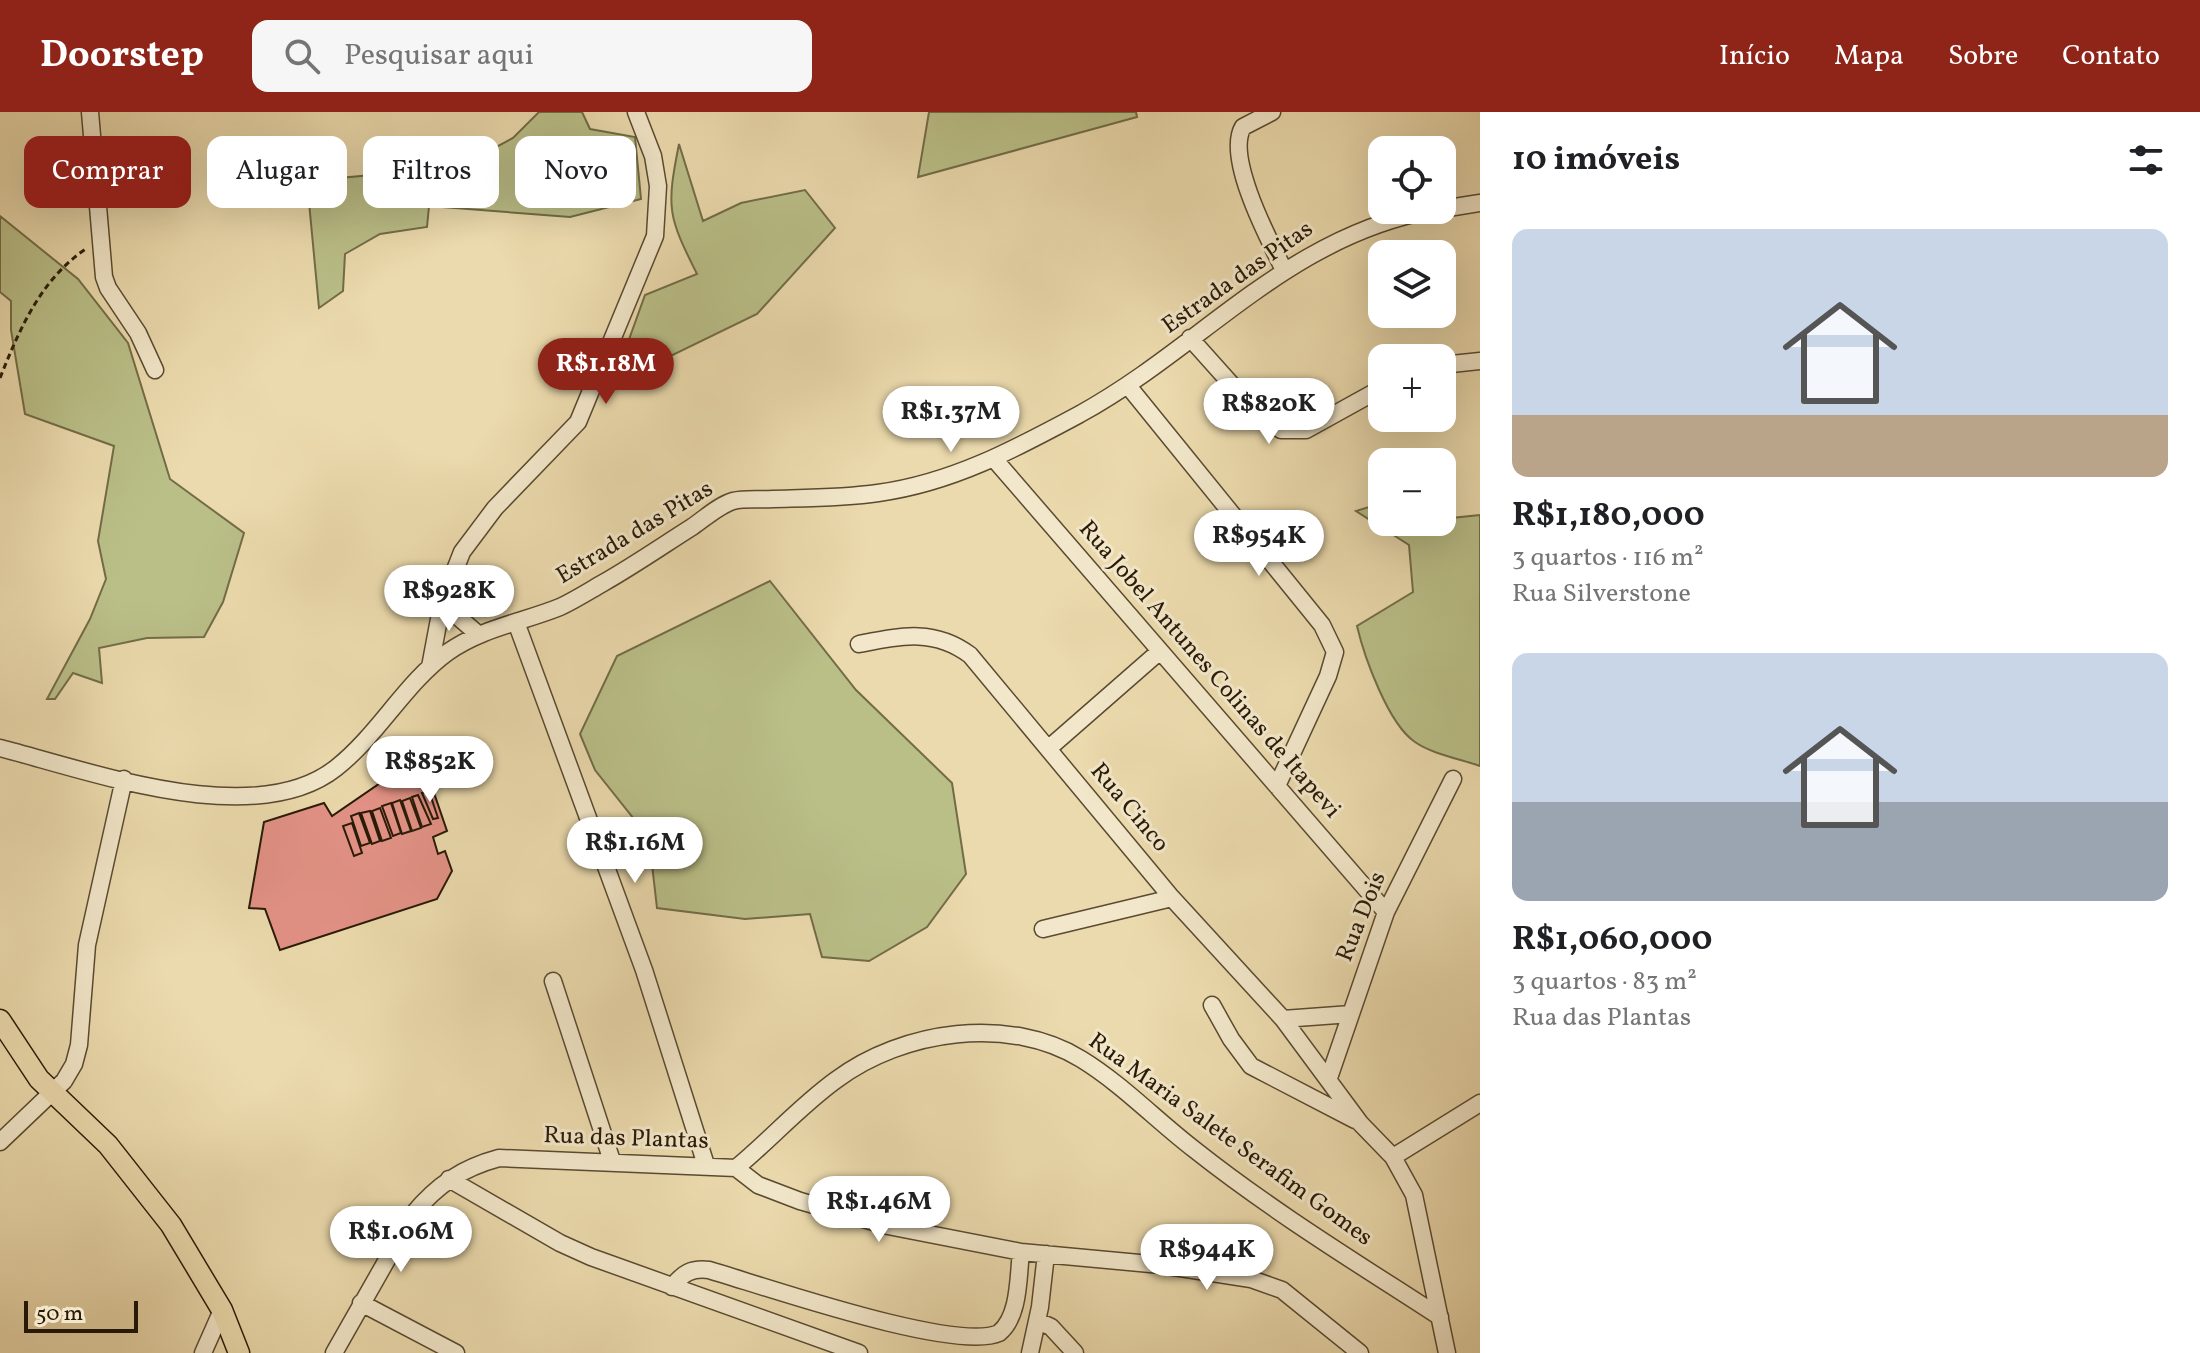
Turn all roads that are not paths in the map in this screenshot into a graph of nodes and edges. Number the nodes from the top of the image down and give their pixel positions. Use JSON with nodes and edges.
{"nodes":[{"id":1,"x":90,"y":112,"type":"edge"},
{"id":2,"x":636,"y":112,"type":"edge"},
{"id":3,"x":1272,"y":112,"type":"edge"},
{"id":4,"x":1480,"y":203,"type":"edge"},
{"id":5,"x":1456,"y":207,"type":"edge"},
{"id":6,"x":1371,"y":224,"type":"edge"},
{"id":7,"x":1284,"y":270,"type":"junction"},
{"id":8,"x":1190,"y":338,"type":"junction"},
{"id":9,"x":1480,"y":361,"type":"edge"},
{"id":10,"x":1456,"y":364,"type":"edge"},
{"id":11,"x":155,"y":370,"type":"dead end"},
{"id":12,"x":1129,"y":387,"type":"junction"},
{"id":13,"x":1368,"y":396,"type":"edge"},
{"id":14,"x":995,"y":460,"type":"junction"},
{"id":15,"x":442,"y":603,"type":"junction"},
{"id":16,"x":516,"y":622,"type":"junction"},
{"id":17,"x":479,"y":635,"type":"junction"},
{"id":18,"x":859,"y":644,"type":"dead end"},
{"id":19,"x":1160,"y":651,"type":"junction"},
{"id":20,"x":430,"y":667,"type":"junction"},
{"id":21,"x":0,"y":748,"type":"edge"},
{"id":22,"x":1049,"y":748,"type":"junction"},
{"id":23,"x":124,"y":779,"type":"junction"},
{"id":24,"x":1453,"y":779,"type":"dead end"},
{"id":25,"x":1277,"y":786,"type":"junction"},
{"id":26,"x":1172,"y":898,"type":"junction"},
{"id":27,"x":1386,"y":912,"type":"junction"},
{"id":28,"x":1043,"y":929,"type":"dead end"},
{"id":29,"x":553,"y":981,"type":"dead end"},
{"id":30,"x":1212,"y":1005,"type":"dead end"},
{"id":31,"x":1351,"y":1014,"type":"junction"},
{"id":32,"x":1283,"y":1019,"type":"junction"},
{"id":33,"x":0,"y":1020,"type":"edge"},
{"id":34,"x":1329,"y":1078,"type":"junction"},
{"id":35,"x":50,"y":1092,"type":"junction"},
{"id":36,"x":1480,"y":1103,"type":"edge"},
{"id":37,"x":1360,"y":1123,"type":"junction"},
{"id":38,"x":0,"y":1142,"type":"edge"},
{"id":39,"x":1393,"y":1157,"type":"junction"},
{"id":40,"x":612,"y":1161,"type":"junction"},
{"id":41,"x":706,"y":1165,"type":"junction"},
{"id":42,"x":736,"y":1168,"type":"junction"},
{"id":43,"x":449,"y":1179,"type":"junction"},
{"id":44,"x":1021,"y":1252,"type":"junction"},
{"id":45,"x":1046,"y":1254,"type":"junction"},
{"id":46,"x":672,"y":1287,"type":"junction"},
{"id":47,"x":361,"y":1303,"type":"junction"},
{"id":48,"x":222,"y":1310,"type":"junction"},
{"id":49,"x":1440,"y":1317,"type":"junction"},
{"id":50,"x":1038,"y":1321,"type":"junction"},
{"id":51,"x":203,"y":1353,"type":"edge"},
{"id":52,"x":239,"y":1353,"type":"edge"},
{"id":53,"x":334,"y":1353,"type":"edge"},
{"id":54,"x":456,"y":1353,"type":"edge"},
{"id":55,"x":859,"y":1353,"type":"edge"},
{"id":56,"x":1030,"y":1353,"type":"edge"},
{"id":57,"x":1075,"y":1353,"type":"edge"},
{"id":58,"x":1360,"y":1353,"type":"edge"},
{"id":59,"x":1447,"y":1353,"type":"edge"}],
"edges":[{"from":1,"to":11,"type":"street"},
{"from":2,"to":15,"type":"street"},
{"from":3,"to":7,"type":"street"},
{"from":4,"to":5,"type":"street"},
{"from":6,"to":7,"type":"street","name":"Estrada das Pitas"},
{"from":7,"to":8,"type":"street","name":"Estrada das Pitas"},
{"from":8,"to":12,"type":"street","name":"Estrada das Pitas"},
{"from":8,"to":13,"type":"street"},
{"from":9,"to":10,"type":"street"},
{"from":12,"to":14,"type":"street","name":"Estrada das Pitas"},
{"from":12,"to":25,"type":"street"},
{"from":14,"to":16,"type":"street","name":"Estrada das Pitas"},
{"from":14,"to":19,"type":"street","name":"Rua Jobel Antunes Colinas de Itapevi"},
{"from":15,"to":17,"type":"street"},
{"from":15,"to":20,"type":"street"},
{"from":16,"to":17,"type":"street","name":"Estrada das Pitas"},
{"from":16,"to":41,"type":"street"},
{"from":17,"to":20,"type":"street","name":"Estrada das Pitas"},
{"from":18,"to":22,"type":"street","name":"Rua Cinco"},
{"from":19,"to":22,"type":"street"},
{"from":19,"to":25,"type":"street","name":"Rua Jobel Antunes Colinas de Itapevi"},
{"from":20,"to":23,"type":"street","name":"Estrada das Pitas"},
{"from":21,"to":23,"type":"street","name":"Estrada das Pitas"},
{"from":22,"to":26,"type":"street","name":"Rua Cinco"},
{"from":23,"to":35,"type":"street"},
{"from":24,"to":27,"type":"street","name":"Rua Dois"},
{"from":25,"to":27,"type":"street","name":"Rua Jobel Antunes Colinas de Itapevi"},
{"from":26,"to":28,"type":"street"},
{"from":26,"to":32,"type":"street","name":"Rua Cinco"},
{"from":27,"to":31,"type":"street","name":"Rua Dois"},
{"from":29,"to":40,"type":"street"},
{"from":30,"to":37,"type":"street"},
{"from":31,"to":32,"type":"street"},
{"from":31,"to":34,"type":"street","name":"Rua Dois"},
{"from":32,"to":34,"type":"street","name":"Rua Cinco"},
{"from":33,"to":35,"type":"main road"},
{"from":34,"to":37,"type":"street","name":"Rua Cinco"},
{"from":35,"to":38,"type":"street"},
{"from":35,"to":48,"type":"main road"},
{"from":36,"to":39,"type":"street"},
{"from":37,"to":39,"type":"street"},
{"from":39,"to":49,"type":"street"},
{"from":40,"to":41,"type":"street","name":"Rua das Plantas"},
{"from":40,"to":43,"type":"street","name":"Rua das Plantas"},
{"from":41,"to":42,"type":"street","name":"Rua das Plantas"},
{"from":42,"to":44,"type":"street","name":"Rua das Plantas"},
{"from":42,"to":49,"type":"street","name":"Rua Maria Salete Serafim Gomes"},
{"from":43,"to":46,"type":"street"},
{"from":43,"to":47,"type":"street","name":"Rua das Plantas"},
{"from":44,"to":45,"type":"street","name":"Rua das Plantas"},
{"from":44,"to":46,"type":"street"},
{"from":45,"to":50,"type":"street"},
{"from":45,"to":58,"type":"street","name":"Rua das Plantas"},
{"from":46,"to":55,"type":"street"},
{"from":47,"to":53,"type":"street","name":"Rua das Plantas"},
{"from":47,"to":54,"type":"street"},
{"from":48,"to":51,"type":"street"},
{"from":48,"to":52,"type":"main road"},
{"from":49,"to":59,"type":"street"},
{"from":50,"to":56,"type":"street"},
{"from":50,"to":57,"type":"street"}]}
